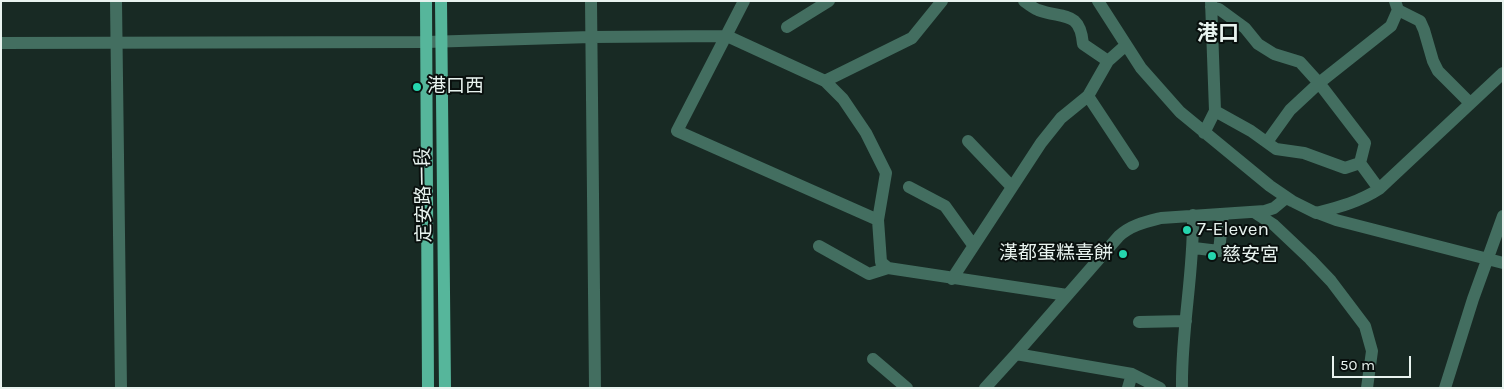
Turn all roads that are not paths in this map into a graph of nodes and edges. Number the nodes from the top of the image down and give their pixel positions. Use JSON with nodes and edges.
{"nodes":[{"id":1,"x":116,"y":1,"type":"edge"},
{"id":2,"x":426,"y":1,"type":"edge"},
{"id":3,"x":441,"y":1,"type":"edge"},
{"id":4,"x":591,"y":1,"type":"edge"},
{"id":5,"x":744,"y":1,"type":"edge"},
{"id":6,"x":829,"y":1,"type":"edge"},
{"id":7,"x":942,"y":1,"type":"edge"},
{"id":8,"x":1024,"y":1,"type":"edge"},
{"id":9,"x":1098,"y":1,"type":"edge"},
{"id":10,"x":1211,"y":4,"type":"edge"},
{"id":11,"x":1397,"y":5,"type":"edge"},
{"id":12,"x":787,"y":28,"type":"dead end"},
{"id":13,"x":727,"y":36,"type":"junction"},
{"id":14,"x":591,"y":37,"type":"junction"},
{"id":15,"x":116,"y":42,"type":"junction"},
{"id":16,"x":426,"y":42,"type":"junction"},
{"id":17,"x":441,"y":42,"type":"junction"},
{"id":18,"x":1,"y":44,"type":"edge"},
{"id":19,"x":1126,"y":45,"type":"junction"},
{"id":20,"x":1108,"y":61,"type":"junction"},
{"id":21,"x":1503,"y":73,"type":"edge"},
{"id":22,"x":825,"y":81,"type":"junction"},
{"id":23,"x":1319,"y":83,"type":"junction"},
{"id":24,"x":1088,"y":96,"type":"junction"},
{"id":25,"x":1470,"y":103,"type":"junction"},
{"id":26,"x":1215,"y":112,"type":"junction"},
{"id":27,"x":1204,"y":133,"type":"junction"},
{"id":28,"x":968,"y":141,"type":"dead end"},
{"id":29,"x":1267,"y":142,"type":"junction"},
{"id":30,"x":1360,"y":162,"type":"junction"},
{"id":31,"x":1133,"y":164,"type":"dead end"},
{"id":32,"x":909,"y":187,"type":"dead end"},
{"id":33,"x":1012,"y":187,"type":"junction"},
{"id":34,"x":1379,"y":189,"type":"junction"},
{"id":35,"x":1286,"y":198,"type":"junction"},
{"id":36,"x":1254,"y":212,"type":"junction"},
{"id":37,"x":1316,"y":213,"type":"junction"},
{"id":38,"x":1223,"y":214,"type":"junction"},
{"id":39,"x":1193,"y":215,"type":"junction"},
{"id":40,"x":1503,"y":216,"type":"edge"},
{"id":41,"x":878,"y":220,"type":"junction"},
{"id":42,"x":973,"y":245,"type":"junction"},
{"id":43,"x":820,"y":246,"type":"dead end"},
{"id":44,"x":1194,"y":248,"type":"junction"},
{"id":45,"x":1487,"y":259,"type":"junction"},
{"id":46,"x":1503,"y":263,"type":"edge"},
{"id":47,"x":888,"y":268,"type":"junction"},
{"id":48,"x":952,"y":279,"type":"junction"},
{"id":49,"x":1067,"y":295,"type":"junction"},
{"id":50,"x":1186,"y":321,"type":"junction"},
{"id":51,"x":1139,"y":322,"type":"dead end"},
{"id":52,"x":1016,"y":354,"type":"junction"},
{"id":53,"x":873,"y":358,"type":"dead end"},
{"id":54,"x":1132,"y":374,"type":"junction"},
{"id":55,"x":121,"y":388,"type":"edge"},
{"id":56,"x":428,"y":388,"type":"edge"},
{"id":57,"x":445,"y":388,"type":"edge"},
{"id":58,"x":594,"y":388,"type":"edge"},
{"id":59,"x":907,"y":388,"type":"edge"},
{"id":60,"x":985,"y":388,"type":"edge"},
{"id":61,"x":1128,"y":388,"type":"edge"},
{"id":62,"x":1160,"y":388,"type":"edge"},
{"id":63,"x":1182,"y":388,"type":"edge"},
{"id":64,"x":1367,"y":388,"type":"edge"},
{"id":65,"x":1445,"y":388,"type":"edge"}],
"edges":[{"from":1,"to":15,"type":"street"},
{"from":2,"to":16,"type":"main road","name":"定安路一段"},
{"from":3,"to":17,"type":"main road","name":"定安路一段"},
{"from":4,"to":14,"type":"street"},
{"from":5,"to":13,"type":"street"},
{"from":6,"to":12,"type":"street"},
{"from":7,"to":22,"type":"street"},
{"from":8,"to":20,"type":"street"},
{"from":9,"to":19,"type":"street"},
{"from":10,"to":23,"type":"street"},
{"from":10,"to":26,"type":"street"},
{"from":11,"to":23,"type":"street"},
{"from":11,"to":25,"type":"street"},
{"from":13,"to":14,"type":"street"},
{"from":13,"to":22,"type":"street"},
{"from":13,"to":41,"type":"street"},
{"from":14,"to":17,"type":"street"},
{"from":14,"to":58,"type":"street"},
{"from":15,"to":16,"type":"street"},
{"from":15,"to":18,"type":"street"},
{"from":15,"to":55,"type":"street"},
{"from":16,"to":17,"type":"street"},
{"from":16,"to":56,"type":"main road","name":"定安路一段"},
{"from":17,"to":57,"type":"main road","name":"定安路一段"},
{"from":19,"to":20,"type":"street"},
{"from":19,"to":27,"type":"street"},
{"from":20,"to":24,"type":"street"},
{"from":21,"to":25,"type":"street"},
{"from":22,"to":41,"type":"street"},
{"from":23,"to":29,"type":"street"},
{"from":23,"to":30,"type":"street"},
{"from":24,"to":31,"type":"street"},
{"from":24,"to":33,"type":"street"},
{"from":25,"to":34,"type":"street"},
{"from":26,"to":27,"type":"street"},
{"from":26,"to":29,"type":"street"},
{"from":27,"to":35,"type":"street"},
{"from":28,"to":33,"type":"street"},
{"from":29,"to":30,"type":"street"},
{"from":30,"to":34,"type":"street"},
{"from":32,"to":42,"type":"street"},
{"from":33,"to":42,"type":"street"},
{"from":34,"to":37,"type":"street"},
{"from":35,"to":36,"type":"street"},
{"from":35,"to":37,"type":"street"},
{"from":36,"to":38,"type":"street"},
{"from":36,"to":64,"type":"street"},
{"from":37,"to":45,"type":"street"},
{"from":38,"to":39,"type":"street"},
{"from":38,"to":44,"type":"street"},
{"from":39,"to":44,"type":"street"},
{"from":39,"to":49,"type":"street"},
{"from":40,"to":45,"type":"street"},
{"from":41,"to":47,"type":"street"},
{"from":42,"to":48,"type":"street"},
{"from":43,"to":47,"type":"street"},
{"from":44,"to":50,"type":"street"},
{"from":45,"to":46,"type":"street"},
{"from":45,"to":65,"type":"street"},
{"from":47,"to":48,"type":"street"},
{"from":48,"to":49,"type":"street"},
{"from":49,"to":52,"type":"street"},
{"from":50,"to":51,"type":"street"},
{"from":50,"to":63,"type":"street"},
{"from":52,"to":54,"type":"street"},
{"from":52,"to":60,"type":"street"},
{"from":53,"to":59,"type":"street"},
{"from":54,"to":61,"type":"street"},
{"from":54,"to":62,"type":"street"}]}
